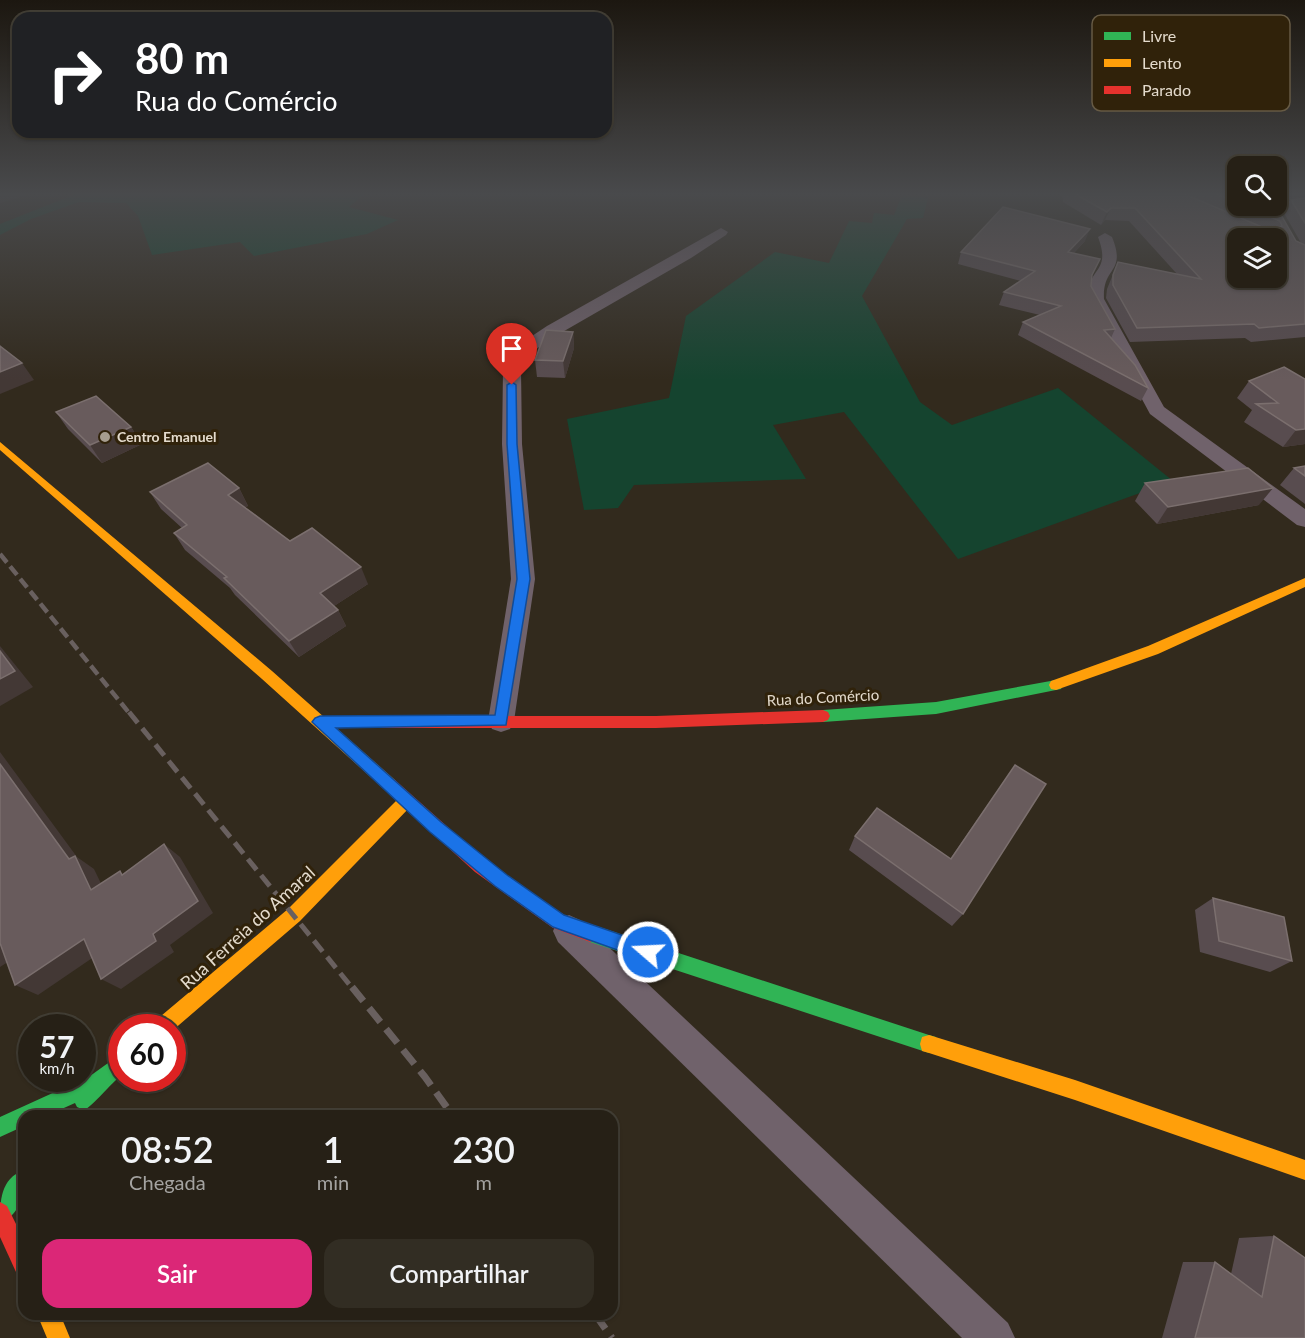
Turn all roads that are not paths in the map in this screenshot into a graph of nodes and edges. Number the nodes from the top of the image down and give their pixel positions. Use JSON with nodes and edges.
{"nodes":[{"id":1,"x":685,"y":255,"type":"edge"},
{"id":2,"x":1111,"y":255,"type":"edge"},
{"id":3,"x":0,"y":445,"type":"edge"},
{"id":4,"x":1305,"y":520,"type":"edge"},
{"id":5,"x":1305,"y":582,"type":"edge"},
{"id":6,"x":501,"y":721,"type":"junction"},
{"id":7,"x":320,"y":722,"type":"junction"},
{"id":8,"x":406,"y":801,"type":"junction"},
{"id":9,"x":559,"y":921,"type":"junction"},
{"id":10,"x":178,"y":1014,"type":"edge"},
{"id":11,"x":108,"y":1074,"type":"edge"},
{"id":12,"x":97,"y":1083,"type":"junction"},
{"id":13,"x":78,"y":1108,"type":"dead end"},
{"id":14,"x":37,"y":1110,"type":"edge"},
{"id":15,"x":18,"y":1119,"type":"edge"},
{"id":16,"x":0,"y":1127,"type":"edge"},
{"id":17,"x":1305,"y":1170,"type":"edge"},
{"id":18,"x":18,"y":1188,"type":"edge"},
{"id":19,"x":0,"y":1212,"type":"edge"},
{"id":20,"x":18,"y":1251,"type":"edge"},
{"id":21,"x":51,"y":1320,"type":"edge"},
{"id":22,"x":59,"y":1338,"type":"edge"},
{"id":23,"x":993,"y":1338,"type":"edge"}],
"edges":[{"from":1,"to":6,"type":"street"},
{"from":2,"to":4,"type":"street"},
{"from":3,"to":7,"type":"main road"},
{"from":5,"to":6,"type":"main road","name":"Rua do Comércio"},
{"from":6,"to":7,"type":"main road","name":"Rua do Comércio"},
{"from":7,"to":8,"type":"main road"},
{"from":8,"to":9,"type":"main road"},
{"from":8,"to":10,"type":"main road","name":"Rua Ferreia do Amaral"},
{"from":9,"to":17,"type":"main road"},
{"from":9,"to":23,"type":"street"},
{"from":11,"to":12,"type":"main road"},
{"from":12,"to":13,"type":"main road"},
{"from":12,"to":14,"type":"main road"},
{"from":15,"to":16,"type":"main road"},
{"from":18,"to":19,"type":"main road"},
{"from":19,"to":20,"type":"main road"},
{"from":21,"to":22,"type":"main road"}]}
